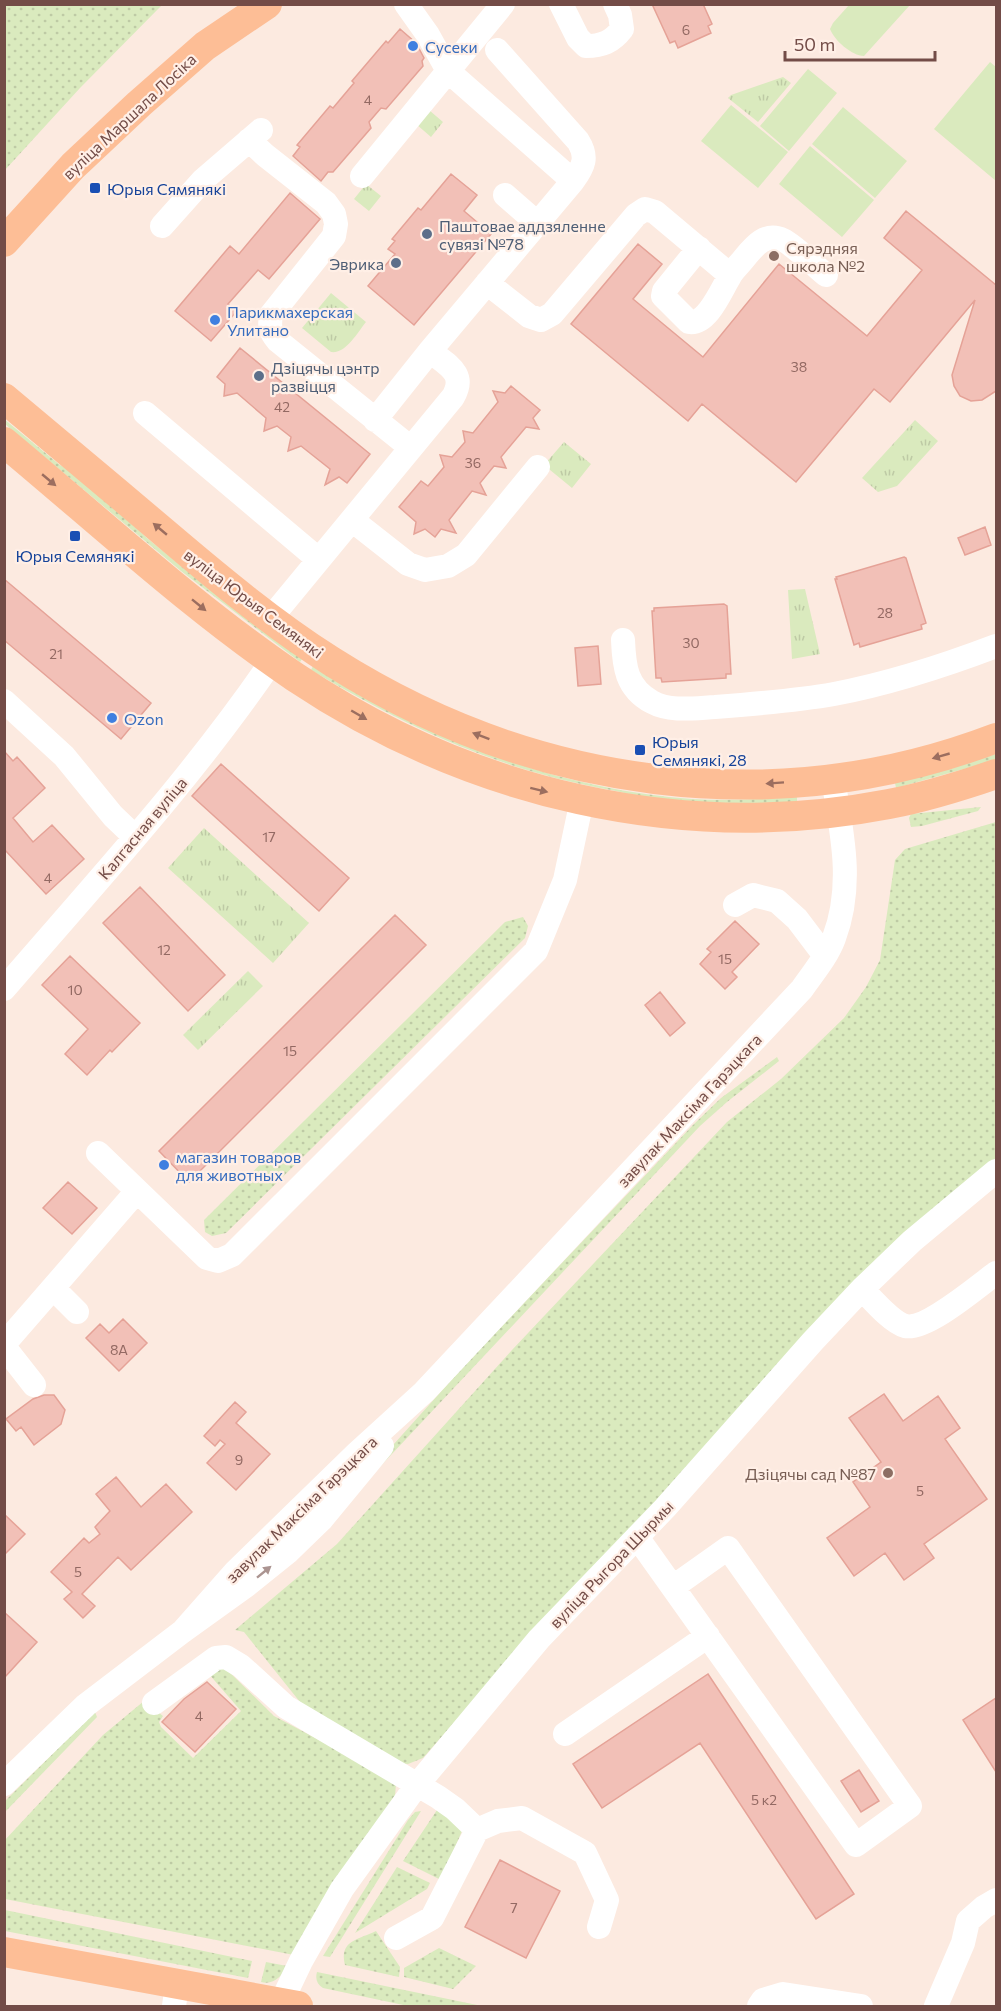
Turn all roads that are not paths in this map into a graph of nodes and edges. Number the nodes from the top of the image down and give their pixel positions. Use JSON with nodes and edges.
{"nodes":[{"id":1,"x":267,"y":4,"type":"edge"},
{"id":2,"x":405,"y":4,"type":"edge"},
{"id":3,"x":503,"y":4,"type":"edge"},
{"id":4,"x":561,"y":4,"type":"edge"},
{"id":5,"x":615,"y":4,"type":"edge"},
{"id":6,"x":428,"y":35,"type":"junction"},
{"id":7,"x":472,"y":43,"type":"junction"},
{"id":8,"x":497,"y":50,"type":"dead end"},
{"id":9,"x":448,"y":71,"type":"junction"},
{"id":10,"x":362,"y":176,"type":"dead end"},
{"id":11,"x":573,"y":181,"type":"junction"},
{"id":12,"x":505,"y":195,"type":"dead end"},
{"id":13,"x":537,"y":223,"type":"junction"},
{"id":14,"x":162,"y":226,"type":"dead end"},
{"id":15,"x":4,"y":242,"type":"edge"},
{"id":16,"x":699,"y":248,"type":"junction"},
{"id":17,"x":730,"y":274,"type":"junction"},
{"id":18,"x":826,"y":275,"type":"dead end"},
{"id":19,"x":487,"y":283,"type":"junction"},
{"id":20,"x":430,"y":351,"type":"junction"},
{"id":21,"x":4,"y":398,"type":"edge"},
{"id":22,"x":145,"y":413,"type":"dead end"},
{"id":23,"x":375,"y":420,"type":"junction"},
{"id":24,"x":4,"y":442,"type":"edge"},
{"id":25,"x":411,"y":448,"type":"junction"},
{"id":26,"x":538,"y":467,"type":"dead end"},
{"id":27,"x":352,"y":520,"type":"junction"},
{"id":28,"x":318,"y":559,"type":"junction"},
{"id":29,"x":270,"y":619,"type":"junction"},
{"id":30,"x":622,"y":640,"type":"dead end"},
{"id":31,"x":996,"y":646,"type":"edge"},
{"id":32,"x":272,"y":661,"type":"junction"},
{"id":33,"x":4,"y":701,"type":"edge"},
{"id":34,"x":996,"y":738,"type":"edge"},
{"id":35,"x":996,"y":774,"type":"edge"},
{"id":36,"x":833,"y":779,"type":"junction"},
{"id":37,"x":582,"y":801,"type":"junction"},
{"id":38,"x":839,"y":812,"type":"junction"},
{"id":39,"x":135,"y":837,"type":"junction"},
{"id":40,"x":735,"y":905,"type":"dead end"},
{"id":41,"x":825,"y":956,"type":"junction"},
{"id":42,"x":4,"y":989,"type":"edge"},
{"id":43,"x":98,"y":1153,"type":"dead end"},
{"id":44,"x":996,"y":1171,"type":"edge"},
{"id":45,"x":137,"y":1191,"type":"junction"},
{"id":46,"x":996,"y":1273,"type":"edge"},
{"id":47,"x":53,"y":1288,"type":"junction"},
{"id":48,"x":862,"y":1289,"type":"junction"},
{"id":49,"x":77,"y":1312,"type":"dead end"},
{"id":50,"x":34,"y":1385,"type":"dead end"},
{"id":51,"x":637,"y":1537,"type":"junction"},
{"id":52,"x":673,"y":1587,"type":"junction"},
{"id":53,"x":708,"y":1636,"type":"junction"},
{"id":54,"x":154,"y":1703,"type":"dead end"},
{"id":55,"x":565,"y":1734,"type":"dead end"},
{"id":56,"x":4,"y":1784,"type":"edge"},
{"id":57,"x":417,"y":1785,"type":"junction"},
{"id":58,"x":477,"y":1830,"type":"junction"},
{"id":59,"x":996,"y":1900,"type":"edge"},
{"id":60,"x":599,"y":1928,"type":"dead end"},
{"id":61,"x":396,"y":1938,"type":"dead end"},
{"id":62,"x":4,"y":1952,"type":"edge"},
{"id":63,"x":175,"y":1996,"type":"edge"},
{"id":64,"x":289,"y":2005,"type":"edge"},
{"id":65,"x":759,"y":2007,"type":"edge"},
{"id":66,"x":861,"y":2007,"type":"edge"},
{"id":67,"x":936,"y":2007,"type":"edge"}],
"edges":[{"from":1,"to":15,"type":"main road","name":"вуліца Маршала Лосіка"},
{"from":2,"to":6,"type":"street"},
{"from":3,"to":7,"type":"street"},
{"from":4,"to":5,"type":"street"},
{"from":6,"to":7,"type":"street"},
{"from":6,"to":9,"type":"street"},
{"from":7,"to":9,"type":"street"},
{"from":8,"to":11,"type":"street"},
{"from":9,"to":10,"type":"street"},
{"from":9,"to":11,"type":"street"},
{"from":11,"to":13,"type":"street"},
{"from":12,"to":13,"type":"street"},
{"from":13,"to":19,"type":"street"},
{"from":14,"to":23,"type":"street"},
{"from":16,"to":17,"type":"street"},
{"from":16,"to":17,"type":"street"},
{"from":16,"to":19,"type":"street"},
{"from":17,"to":18,"type":"street"},
{"from":19,"to":20,"type":"street"},
{"from":20,"to":23,"type":"street"},
{"from":20,"to":25,"type":"street"},
{"from":29,"to":21,"type":"main road","name":"вуліца Юрыя Семянякі","one_way":true},
{"from":22,"to":28,"type":"street"},
{"from":23,"to":25,"type":"street"},
{"from":24,"to":32,"type":"main road","name":"вуліца Юрыя Семянякі","one_way":true},
{"from":25,"to":27,"type":"street"},
{"from":26,"to":27,"type":"street"},
{"from":27,"to":28,"type":"street"},
{"from":28,"to":29,"type":"street"},
{"from":36,"to":29,"type":"main road","name":"вуліца Юрыя Семянякі","one_way":true},
{"from":30,"to":31,"type":"street"},
{"from":32,"to":37,"type":"main road","name":"вуліца Юрыя Семянякі","one_way":true},
{"from":32,"to":39,"type":"street","name":"Калгасная вуліца"},
{"from":33,"to":39,"type":"street"},
{"from":34,"to":36,"type":"main road","name":"вуліца Юрыя Семянякі","one_way":true},
{"from":35,"to":38,"type":"main road","name":"вуліца Юрыя Семянякі"},
{"from":36,"to":38,"type":"street","name":"завулак Максіма Гарэцкага"},
{"from":37,"to":38,"type":"main road","name":"вуліца Юрыя Семянякі"},
{"from":37,"to":45,"type":"street"},
{"from":38,"to":41,"type":"street","name":"завулак Максіма Гарэцкага"},
{"from":39,"to":42,"type":"street","name":"Калгасная вуліца"},
{"from":40,"to":41,"type":"street"},
{"from":41,"to":56,"type":"street","name":"завулак Максіма Гарэцкага"},
{"from":43,"to":45,"type":"street"},
{"from":44,"to":48,"type":"street","name":"вуліца Рыгора Шырмы"},
{"from":45,"to":47,"type":"street"},
{"from":46,"to":48,"type":"street"},
{"from":47,"to":49,"type":"street"},
{"from":47,"to":50,"type":"street"},
{"from":48,"to":51,"type":"street","name":"вуліца Рыгора Шырмы"},
{"from":51,"to":52,"type":"street"},
{"from":51,"to":57,"type":"street","name":"вуліца Рыгора Шырмы"},
{"from":52,"to":53,"type":"street"},
{"from":52,"to":53,"type":"street"},
{"from":53,"to":55,"type":"street"},
{"from":54,"to":57,"type":"street"},
{"from":57,"to":58,"type":"street"},
{"from":57,"to":64,"type":"street","name":"вуліца Рыгора Шырмы"},
{"from":58,"to":60,"type":"street"},
{"from":58,"to":61,"type":"street"},
{"from":59,"to":67,"type":"street"},
{"from":62,"to":63,"type":"main road"},
{"from":63,"to":64,"type":"main road"},
{"from":65,"to":66,"type":"street"}]}
